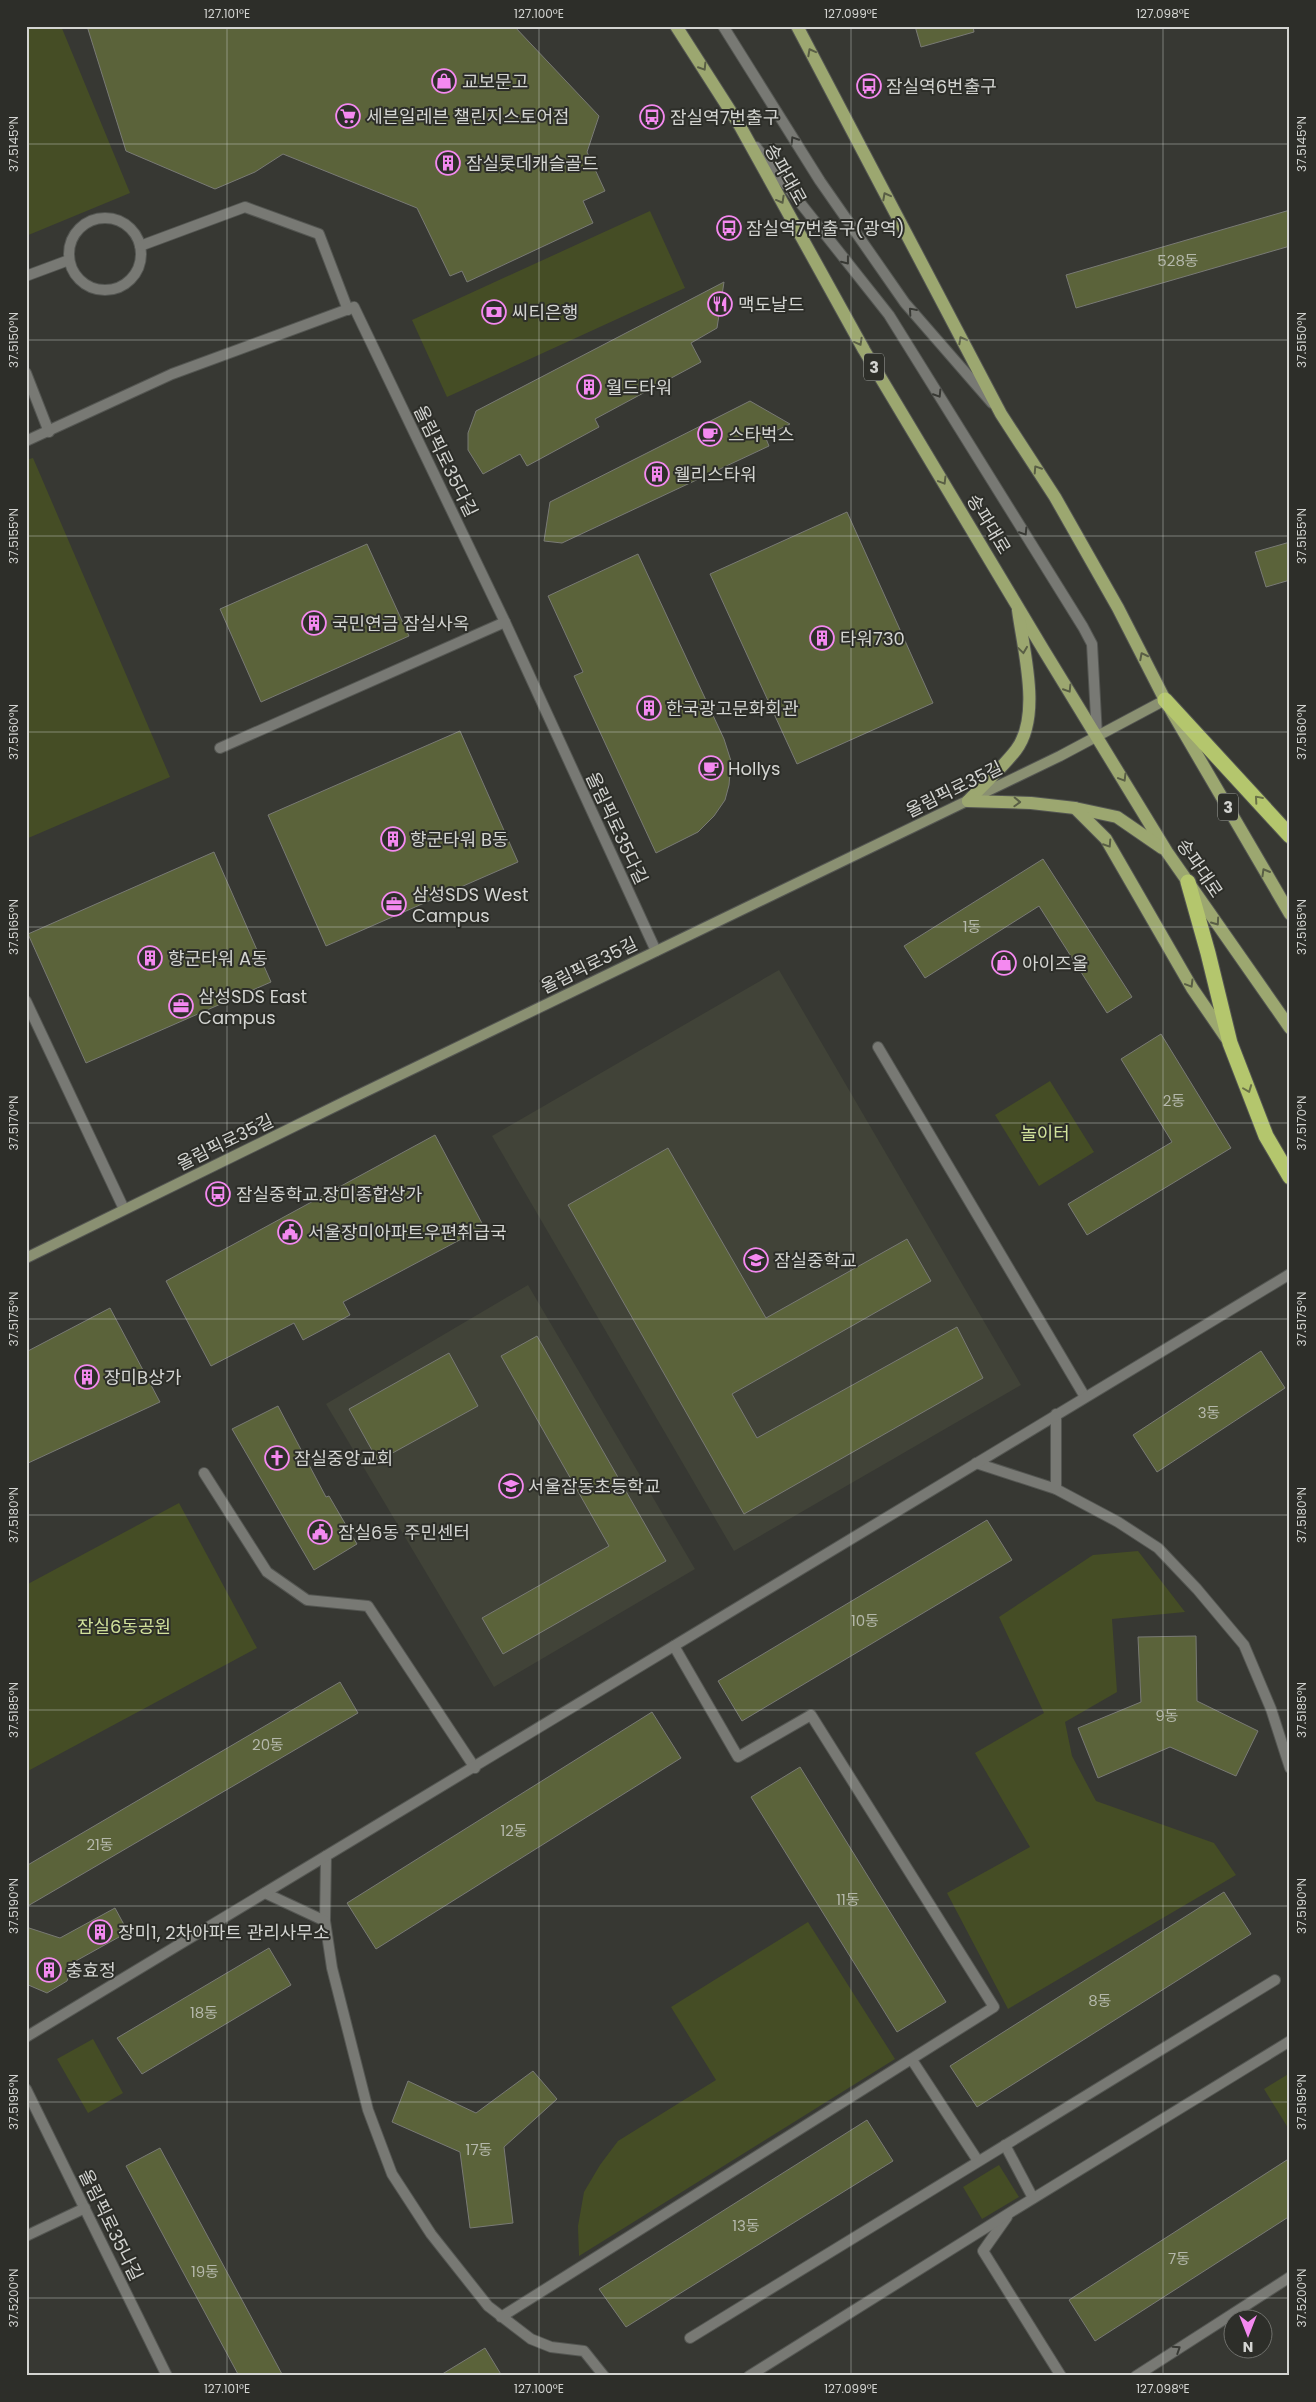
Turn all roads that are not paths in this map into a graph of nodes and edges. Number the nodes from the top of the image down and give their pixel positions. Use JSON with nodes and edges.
{"nodes":[{"id":1,"x":676,"y":26,"type":"edge"},
{"id":2,"x":723,"y":26,"type":"edge"},
{"id":3,"x":797,"y":26,"type":"edge"},
{"id":4,"x":740,"y":126,"type":"junction"},
{"id":5,"x":140,"y":246,"type":"junction"},
{"id":6,"x":69,"y":260,"type":"junction"},
{"id":7,"x":26,"y":276,"type":"edge"},
{"id":8,"x":348,"y":310,"type":"junction"},
{"id":9,"x":26,"y":373,"type":"edge"},
{"id":10,"x":1001,"y":414,"type":"junction"},
{"id":11,"x":49,"y":432,"type":"junction"},
{"id":12,"x":26,"y":442,"type":"edge"},
{"id":13,"x":1017,"y":602,"type":"junction"},
{"id":14,"x":505,"y":622,"type":"junction"},
{"id":15,"x":1165,"y":700,"type":"junction"},
{"id":16,"x":1097,"y":736,"type":"junction"},
{"id":17,"x":220,"y":748,"type":"dead end"},
{"id":18,"x":968,"y":801,"type":"junction"},
{"id":19,"x":1075,"y":808,"type":"junction"},
{"id":20,"x":1290,"y":836,"type":"edge"},
{"id":21,"x":1167,"y":852,"type":"junction"},
{"id":22,"x":1188,"y":882,"type":"junction"},
{"id":23,"x":1290,"y":914,"type":"edge"},
{"id":24,"x":656,"y":951,"type":"junction"},
{"id":25,"x":26,"y":1001,"type":"edge"},
{"id":26,"x":1290,"y":1028,"type":"edge"},
{"id":27,"x":1230,"y":1043,"type":"junction"},
{"id":28,"x":878,"y":1047,"type":"dead end"},
{"id":29,"x":1290,"y":1177,"type":"edge"},
{"id":30,"x":124,"y":1209,"type":"junction"},
{"id":31,"x":26,"y":1258,"type":"edge"},
{"id":32,"x":1290,"y":1274,"type":"edge"},
{"id":33,"x":1085,"y":1397,"type":"junction"},
{"id":34,"x":1056,"y":1414,"type":"junction"},
{"id":35,"x":976,"y":1463,"type":"junction"},
{"id":36,"x":204,"y":1473,"type":"dead end"},
{"id":37,"x":1056,"y":1489,"type":"junction"},
{"id":38,"x":674,"y":1646,"type":"junction"},
{"id":39,"x":475,"y":1768,"type":"junction"},
{"id":40,"x":1290,"y":1768,"type":"edge"},
{"id":41,"x":326,"y":1856,"type":"junction"},
{"id":42,"x":264,"y":1893,"type":"junction"},
{"id":43,"x":325,"y":1921,"type":"junction"},
{"id":44,"x":1275,"y":1980,"type":"dead end"},
{"id":45,"x":26,"y":2037,"type":"edge"},
{"id":46,"x":1290,"y":2042,"type":"edge"},
{"id":47,"x":912,"y":2060,"type":"junction"},
{"id":48,"x":26,"y":2089,"type":"edge"},
{"id":49,"x":1004,"y":2145,"type":"junction"},
{"id":50,"x":978,"y":2161,"type":"junction"},
{"id":51,"x":1033,"y":2198,"type":"junction"},
{"id":52,"x":85,"y":2208,"type":"junction"},
{"id":53,"x":1011,"y":2212,"type":"junction"},
{"id":54,"x":26,"y":2236,"type":"edge"},
{"id":55,"x":1290,"y":2278,"type":"edge"},
{"id":56,"x":501,"y":2316,"type":"junction"},
{"id":57,"x":690,"y":2338,"type":"dead end"},
{"id":58,"x":167,"y":2376,"type":"edge"},
{"id":59,"x":604,"y":2376,"type":"edge"},
{"id":60,"x":749,"y":2376,"type":"edge"},
{"id":61,"x":1061,"y":2376,"type":"edge"},
{"id":62,"x":1136,"y":2376,"type":"edge"}],
"edges":[{"from":1,"to":4,"type":"main road","name":"송파대로","number":"3","one_way":true},
{"from":10,"to":2,"type":"street","one_way":true},
{"from":10,"to":3,"type":"main road","number":"3","one_way":true},
{"from":4,"to":13,"type":"main road","name":"송파대로","number":"3","one_way":true},
{"from":4,"to":16,"type":"street","one_way":true},
{"from":5,"to":6,"type":"street"},
{"from":5,"to":6,"type":"street"},
{"from":5,"to":8,"type":"street"},
{"from":6,"to":7,"type":"street"},
{"from":8,"to":11,"type":"street"},
{"from":8,"to":14,"type":"street","name":"올림픽로35다길"},
{"from":9,"to":11,"type":"street"},
{"from":15,"to":10,"type":"main road","number":"3","one_way":true},
{"from":11,"to":12,"type":"street"},
{"from":13,"to":16,"type":"main road","name":"송파대로","number":"3","one_way":true},
{"from":13,"to":18,"type":"main road","one_way":true},
{"from":14,"to":17,"type":"street"},
{"from":14,"to":24,"type":"street","name":"올림픽로35다길"},
{"from":15,"to":16,"type":"street","name":"올림픽로35길"},
{"from":20,"to":15,"type":"highway","one_way":true},
{"from":23,"to":15,"type":"main road","number":"3","one_way":true},
{"from":16,"to":18,"type":"street","name":"올림픽로35길"},
{"from":16,"to":21,"type":"main road","name":"송파대로","number":"3","one_way":true},
{"from":18,"to":19,"type":"main road","one_way":true},
{"from":18,"to":24,"type":"street","name":"올림픽로35길"},
{"from":19,"to":21,"type":"main road"},
{"from":19,"to":27,"type":"main road","one_way":true},
{"from":21,"to":22,"type":"main road","name":"송파대로","number":"3"},
{"from":22,"to":26,"type":"main road","name":"송파대로","number":"3","one_way":true},
{"from":22,"to":27,"type":"highway"},
{"from":24,"to":30,"type":"street","name":"올림픽로35길"},
{"from":25,"to":30,"type":"street"},
{"from":27,"to":29,"type":"highway","one_way":true},
{"from":28,"to":33,"type":"street"},
{"from":30,"to":31,"type":"street","name":"올림픽로35길"},
{"from":32,"to":33,"type":"street"},
{"from":33,"to":34,"type":"street"},
{"from":34,"to":35,"type":"street"},
{"from":34,"to":37,"type":"street"},
{"from":35,"to":37,"type":"street"},
{"from":35,"to":38,"type":"street"},
{"from":36,"to":39,"type":"street"},
{"from":37,"to":40,"type":"street"},
{"from":38,"to":39,"type":"street"},
{"from":38,"to":47,"type":"street"},
{"from":39,"to":41,"type":"street"},
{"from":41,"to":42,"type":"street"},
{"from":41,"to":43,"type":"street"},
{"from":42,"to":43,"type":"street"},
{"from":42,"to":45,"type":"street"},
{"from":43,"to":56,"type":"street"},
{"from":44,"to":49,"type":"street"},
{"from":46,"to":51,"type":"street"},
{"from":47,"to":50,"type":"street"},
{"from":47,"to":56,"type":"street"},
{"from":48,"to":52,"type":"street","name":"올림픽로35나길"},
{"from":49,"to":50,"type":"street"},
{"from":49,"to":51,"type":"street"},
{"from":50,"to":57,"type":"street"},
{"from":51,"to":53,"type":"street"},
{"from":52,"to":54,"type":"street"},
{"from":52,"to":58,"type":"street","name":"올림픽로35나길"},
{"from":53,"to":60,"type":"street"},
{"from":53,"to":61,"type":"street"},
{"from":62,"to":55,"type":"street","one_way":true},
{"from":56,"to":59,"type":"street"}]}
